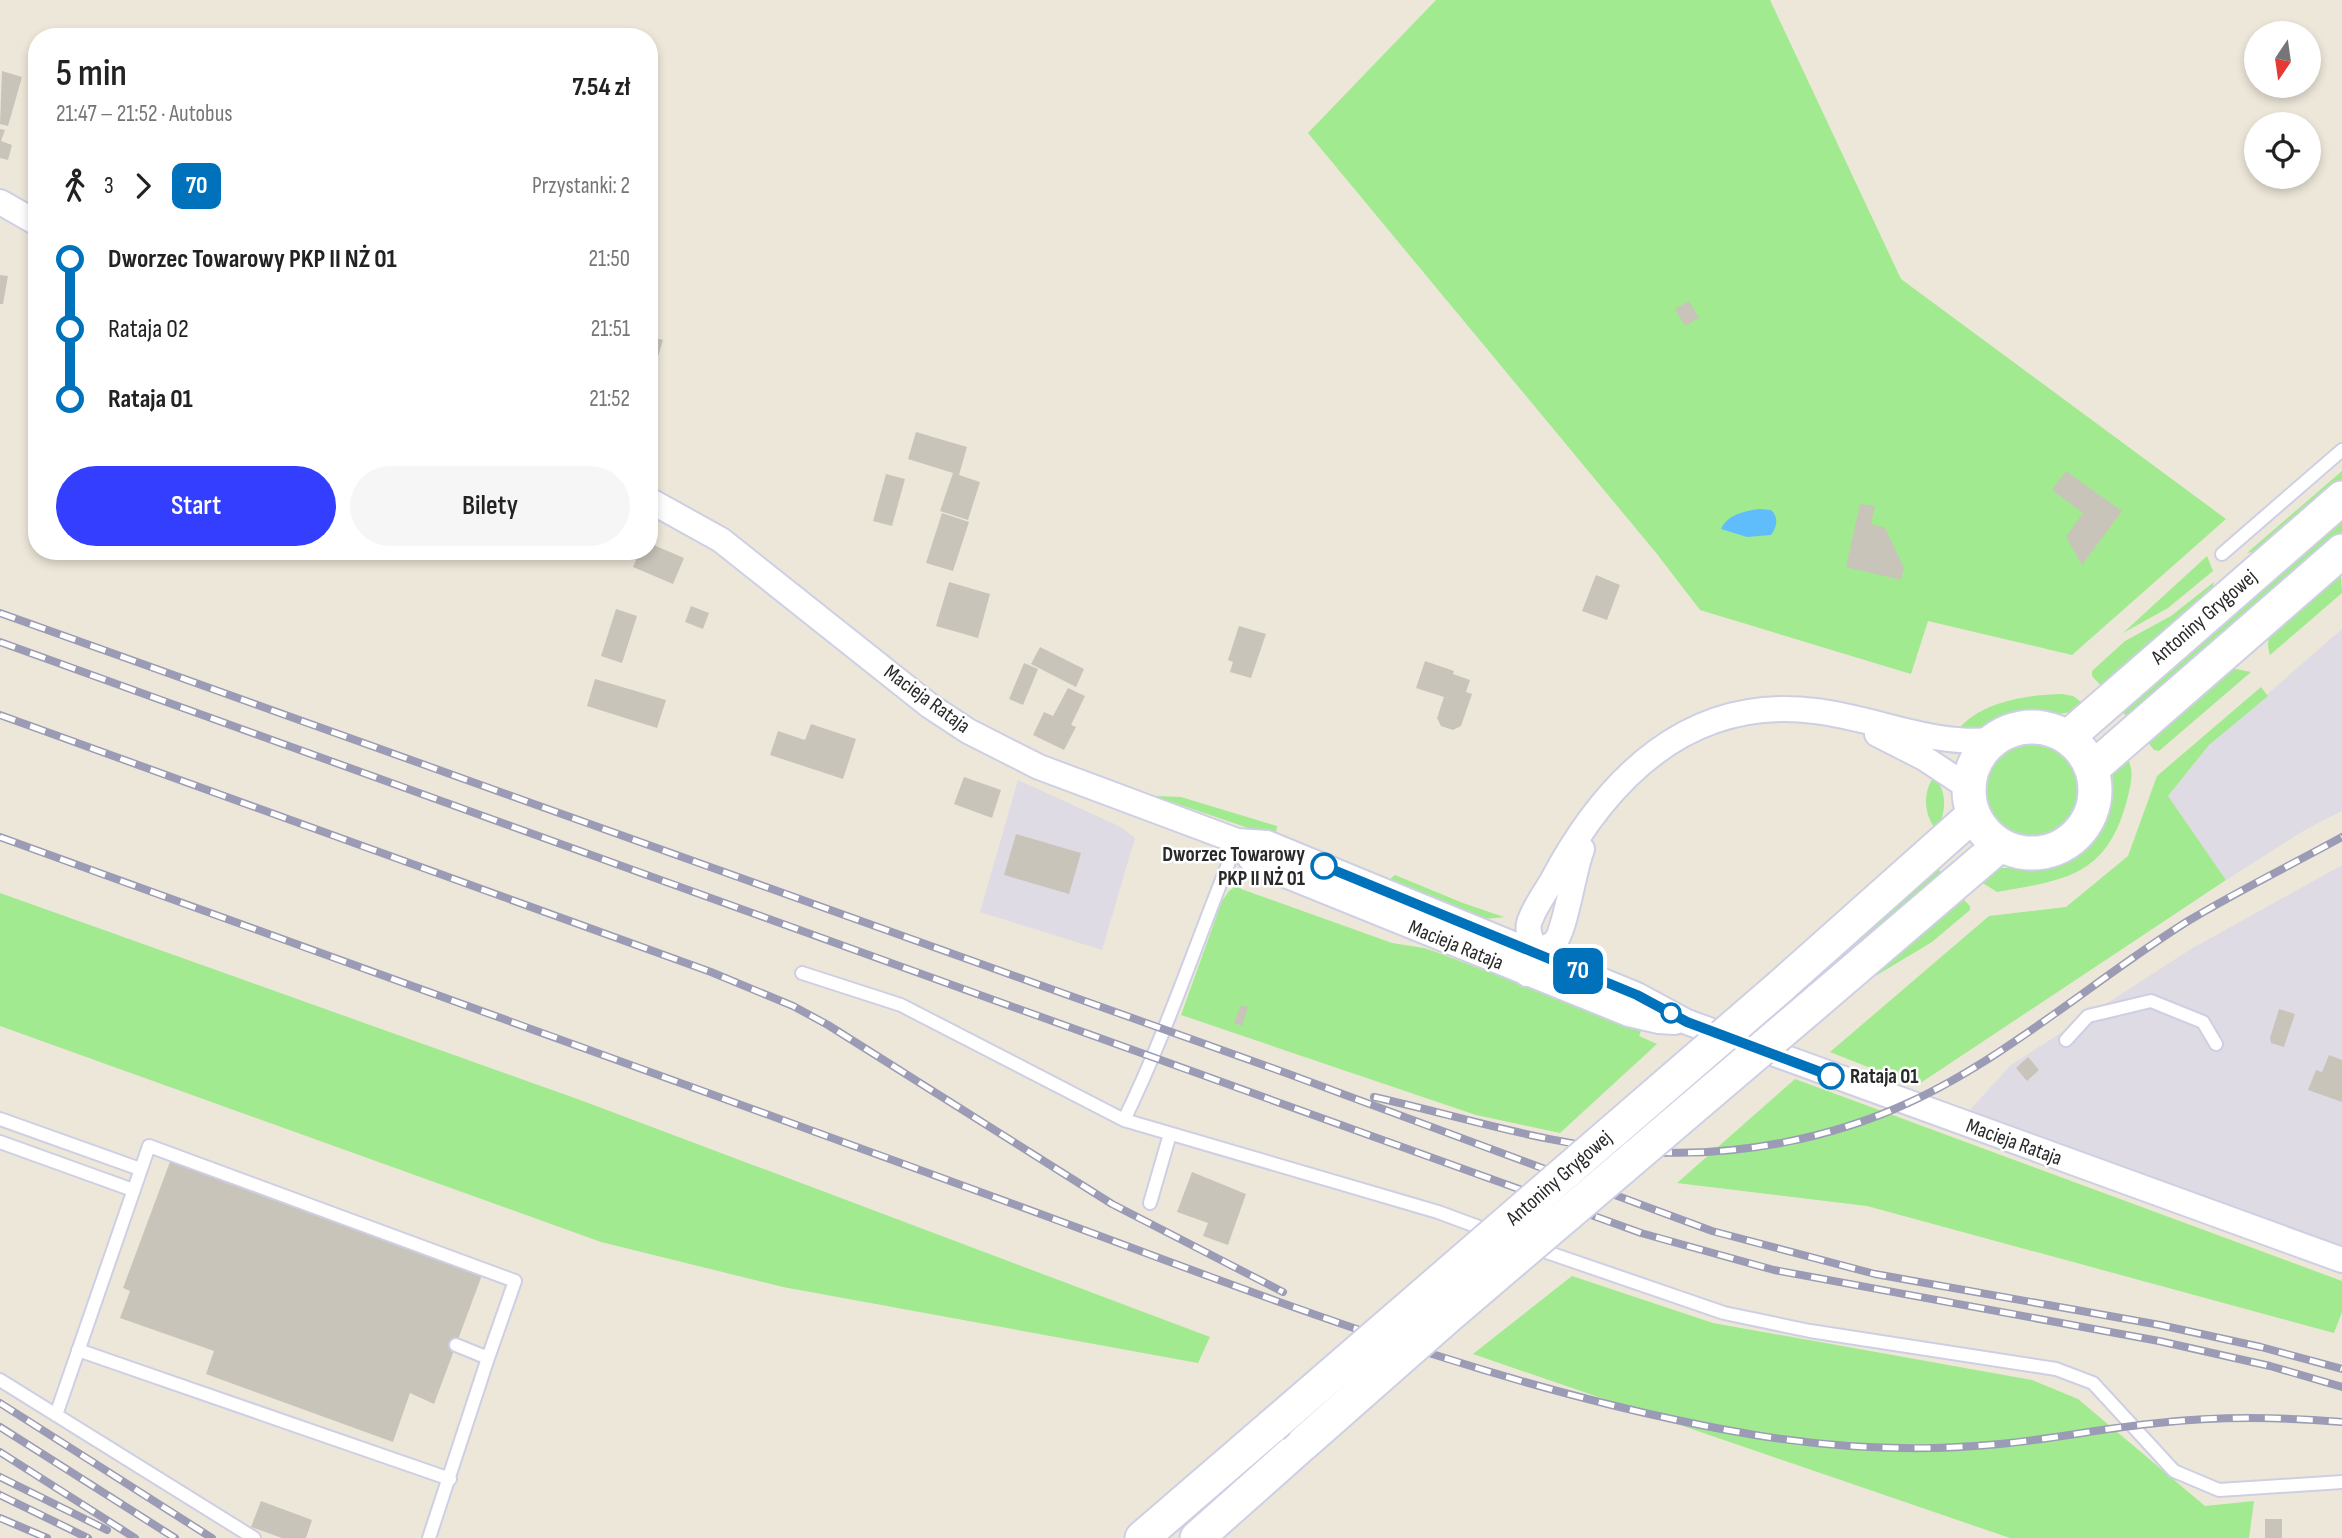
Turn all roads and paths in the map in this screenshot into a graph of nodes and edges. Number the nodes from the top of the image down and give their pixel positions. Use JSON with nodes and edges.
{"nodes":[{"id":1,"x":0,"y":202,"type":"edge"},
{"id":2,"x":28,"y":218,"type":"edge"},
{"id":3,"x":2342,"y":450,"type":"edge"},
{"id":4,"x":2342,"y":498,"type":"edge"},
{"id":5,"x":658,"y":505,"type":"edge"},
{"id":6,"x":2342,"y":551,"type":"edge"},
{"id":7,"x":2221,"y":554,"type":"dead end"},
{"id":8,"x":1835,"y":714,"type":"junction"},
{"id":9,"x":2067,"y":737,"type":"junction"},
{"id":10,"x":1992,"y":740,"type":"junction"},
{"id":11,"x":2092,"y":769,"type":"junction"},
{"id":12,"x":1971,"y":801,"type":"junction"},
{"id":13,"x":1237,"y":841,"type":"junction"},
{"id":14,"x":2000,"y":845,"type":"junction"},
{"id":15,"x":1530,"y":963,"type":"junction"},
{"id":16,"x":802,"y":973,"type":"dead end"},
{"id":17,"x":2066,"y":1040,"type":"dead end"},
{"id":18,"x":2216,"y":1044,"type":"dead end"},
{"id":19,"x":0,"y":1119,"type":"edge"},
{"id":20,"x":1124,"y":1120,"type":"junction"},
{"id":21,"x":1170,"y":1134,"type":"junction"},
{"id":22,"x":0,"y":1142,"type":"edge"},
{"id":23,"x":140,"y":1169,"type":"junction"},
{"id":24,"x":133,"y":1190,"type":"junction"},
{"id":25,"x":1150,"y":1203,"type":"dead end"},
{"id":26,"x":2342,"y":1260,"type":"edge"},
{"id":27,"x":456,"y":1345,"type":"dead end"},
{"id":28,"x":78,"y":1350,"type":"junction"},
{"id":29,"x":488,"y":1358,"type":"junction"},
{"id":30,"x":0,"y":1380,"type":"edge"},
{"id":31,"x":56,"y":1415,"type":"junction"},
{"id":32,"x":450,"y":1479,"type":"junction"},
{"id":33,"x":2342,"y":1482,"type":"edge"},
{"id":34,"x":254,"y":1538,"type":"edge"},
{"id":35,"x":429,"y":1538,"type":"edge"},
{"id":36,"x":1142,"y":1538,"type":"edge"},
{"id":37,"x":1197,"y":1538,"type":"edge"}],
"edges":[{"from":1,"to":2,"type":"street"},
{"from":3,"to":7,"type":"lane"},
{"from":4,"to":9,"type":"street","name":"Antoniny Grygowej"},
{"from":5,"to":13,"type":"street","name":"Macieja Rataja"},
{"from":6,"to":11,"type":"street","name":"Antoniny Grygowej"},
{"from":8,"to":10,"type":"street"},
{"from":8,"to":12,"type":"street"},
{"from":8,"to":15,"type":"street"},
{"from":9,"to":10,"type":"street"},
{"from":9,"to":11,"type":"street"},
{"from":10,"to":12,"type":"street"},
{"from":11,"to":14,"type":"street"},
{"from":12,"to":14,"type":"street"},
{"from":12,"to":36,"type":"street","name":"Antoniny Grygowej","bridge":true},
{"from":13,"to":15,"type":"street","name":"Macieja Rataja"},
{"from":13,"to":20,"type":"lane"},
{"from":14,"to":37,"type":"street","name":"Antoniny Grygowej","bridge":true},
{"from":15,"to":26,"type":"street","name":"Macieja Rataja"},
{"from":16,"to":20,"type":"lane"},
{"from":17,"to":18,"type":"lane"},
{"from":19,"to":23,"type":"lane"},
{"from":20,"to":21,"type":"lane"},
{"from":21,"to":25,"type":"lane"},
{"from":21,"to":33,"type":"lane"},
{"from":22,"to":24,"type":"lane"},
{"from":23,"to":24,"type":"lane"},
{"from":23,"to":29,"type":"lane"},
{"from":24,"to":28,"type":"lane"},
{"from":27,"to":29,"type":"lane"},
{"from":28,"to":31,"type":"lane"},
{"from":28,"to":32,"type":"lane"},
{"from":29,"to":32,"type":"lane"},
{"from":30,"to":31,"type":"lane"},
{"from":31,"to":34,"type":"lane"},
{"from":32,"to":35,"type":"lane"}]}
